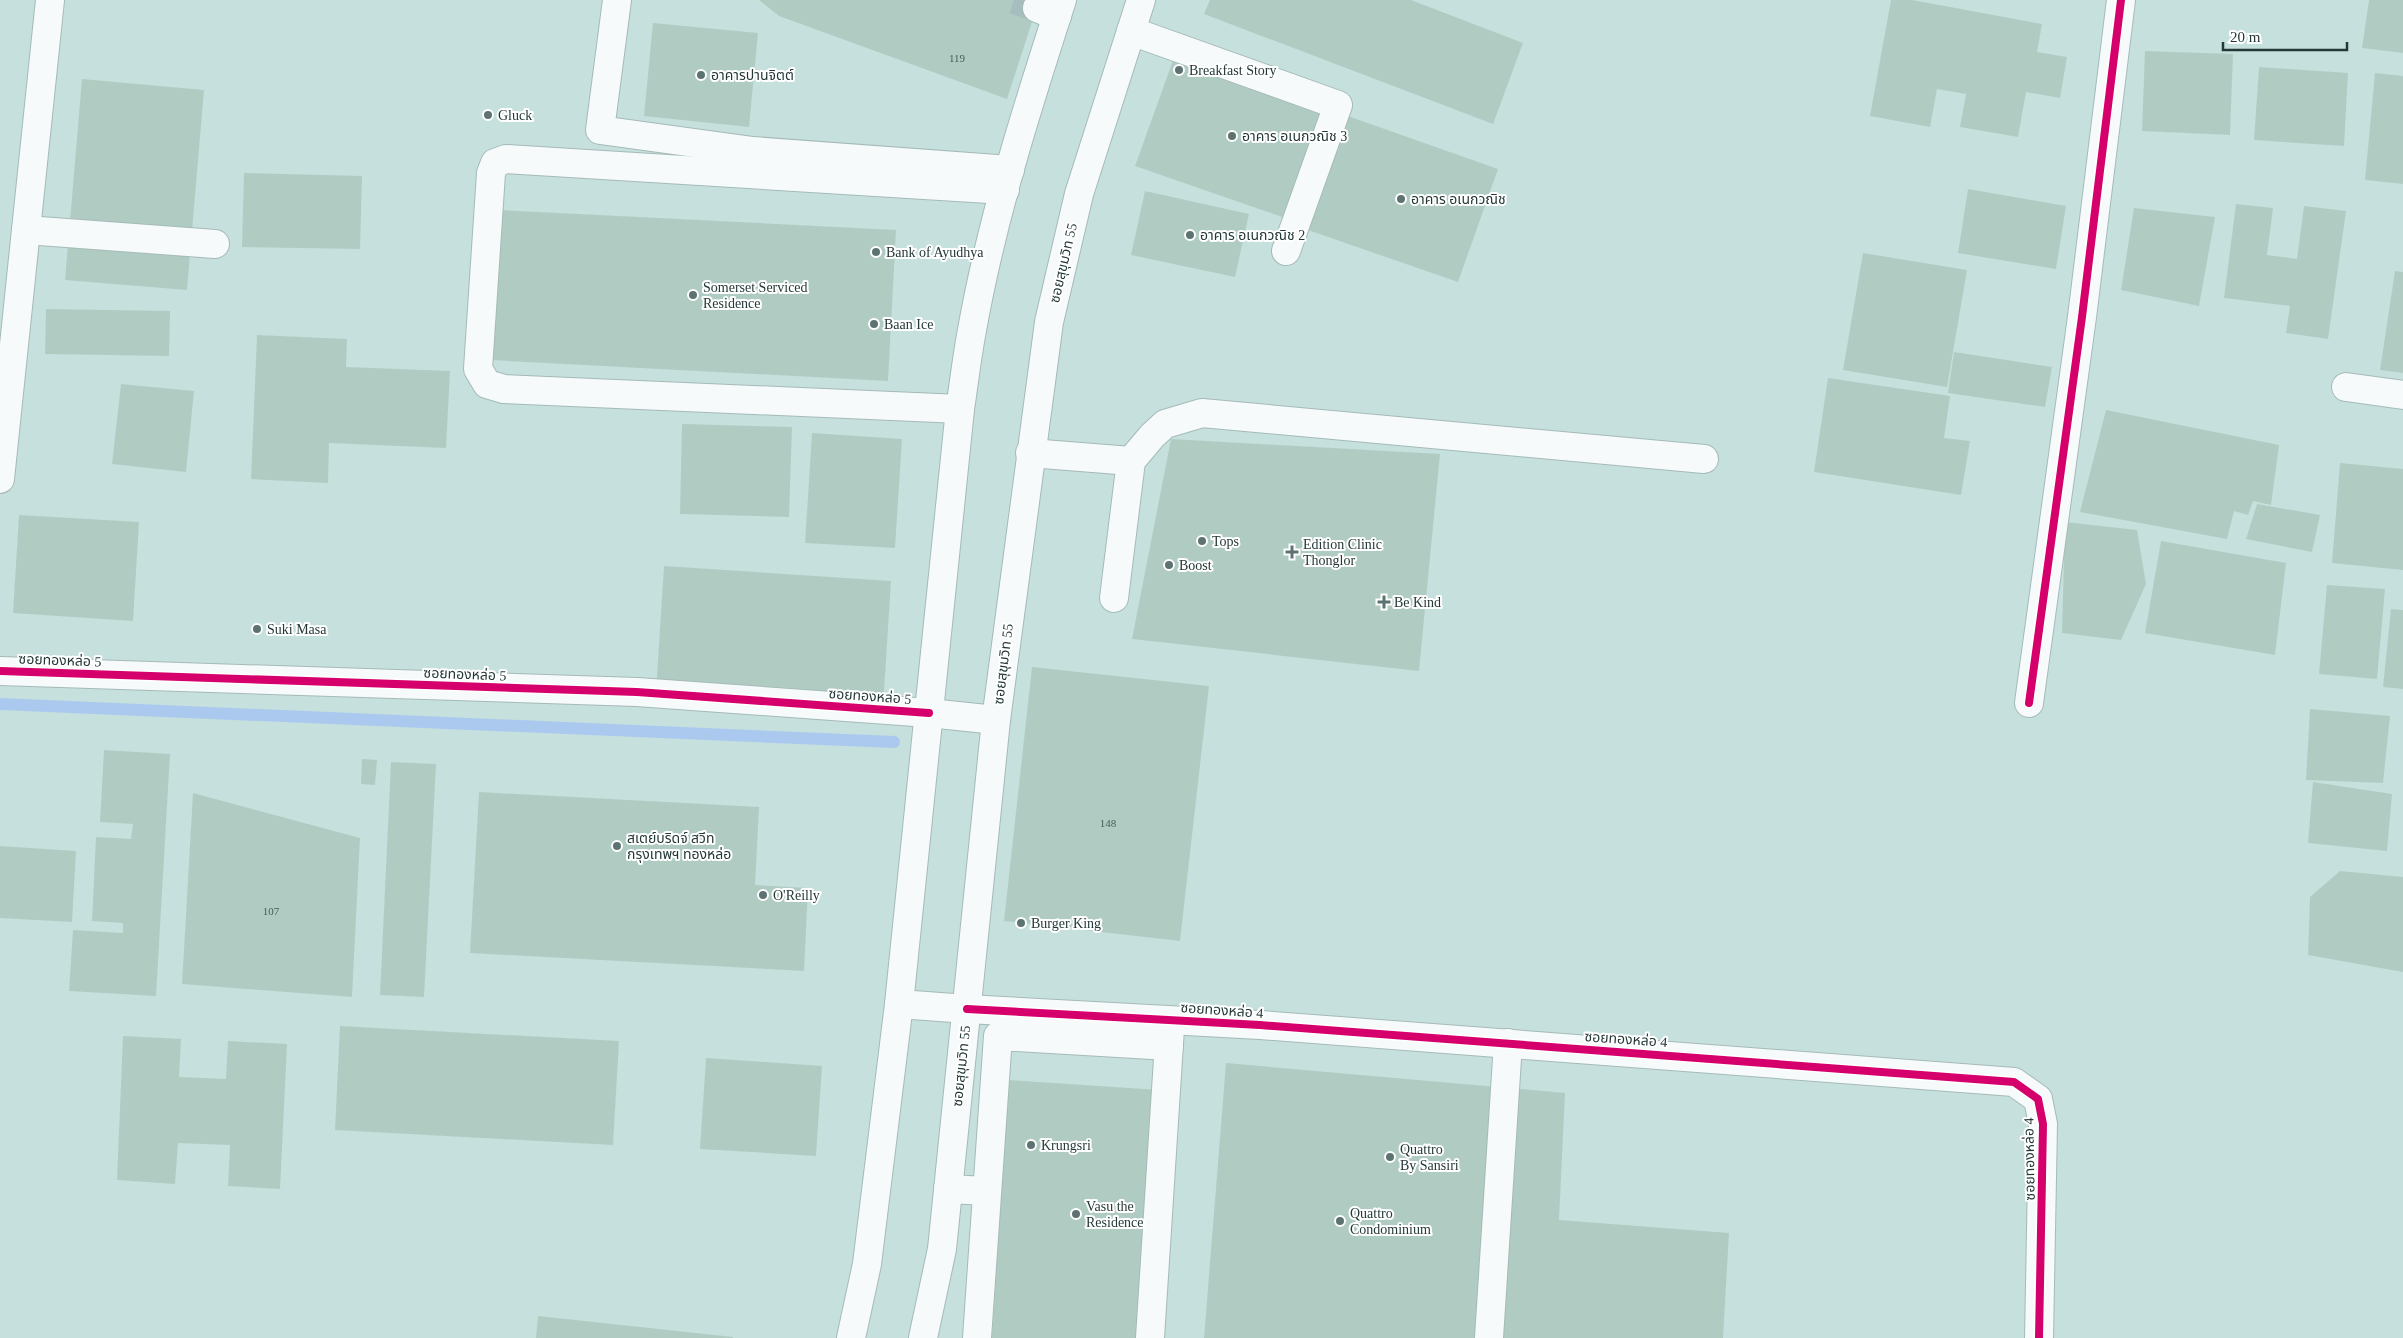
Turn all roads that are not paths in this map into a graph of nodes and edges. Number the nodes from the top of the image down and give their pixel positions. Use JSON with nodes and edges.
{"nodes":[{"id":1,"x":50,"y":0,"type":"edge"},
{"id":2,"x":617,"y":0,"type":"edge"},
{"id":3,"x":1141,"y":0,"type":"edge"},
{"id":4,"x":2121,"y":0,"type":"edge"},
{"id":5,"x":1052,"y":8,"type":"edge"},
{"id":6,"x":1131,"y":31,"type":"junction"},
{"id":7,"x":1008,"y":180,"type":"junction"},
{"id":8,"x":26,"y":230,"type":"junction"},
{"id":9,"x":215,"y":244,"type":"dead end"},
{"id":10,"x":1286,"y":251,"type":"dead end"},
{"id":11,"x":2346,"y":386,"type":"dead end"},
{"id":12,"x":2403,"y":395,"type":"edge"},
{"id":13,"x":960,"y":409,"type":"junction"},
{"id":14,"x":1030,"y":453,"type":"junction"},
{"id":15,"x":1704,"y":459,"type":"dead end"},
{"id":16,"x":1131,"y":461,"type":"junction"},
{"id":17,"x":0,"y":479,"type":"edge"},
{"id":18,"x":1114,"y":598,"type":"dead end"},
{"id":19,"x":0,"y":671,"type":"edge"},
{"id":20,"x":2029,"y":703,"type":"dead end"},
{"id":21,"x":929,"y":713,"type":"junction"},
{"id":22,"x":996,"y":720,"type":"junction"},
{"id":23,"x":899,"y":1004,"type":"junction"},
{"id":24,"x":967,"y":1009,"type":"junction"},
{"id":25,"x":1171,"y":1019,"type":"junction"},
{"id":26,"x":1508,"y":1043,"type":"junction"},
{"id":27,"x":1169,"y":1046,"type":"junction"},
{"id":28,"x":960,"y":1075,"type":"junction"},
{"id":29,"x":995,"y":1077,"type":"junction"},
{"id":30,"x":948,"y":1189,"type":"junction"},
{"id":31,"x":987,"y":1191,"type":"junction"},
{"id":32,"x":851,"y":1338,"type":"edge"},
{"id":33,"x":923,"y":1338,"type":"edge"},
{"id":34,"x":977,"y":1338,"type":"edge"},
{"id":35,"x":1150,"y":1338,"type":"edge"},
{"id":36,"x":1489,"y":1338,"type":"edge"},
{"id":37,"x":2040,"y":1338,"type":"edge"}],
"edges":[{"from":1,"to":8,"type":"street"},
{"from":2,"to":7,"type":"street"},
{"from":3,"to":6,"type":"street","name":"ซอยสุขุมวิท 55"},
{"from":4,"to":20,"type":"street"},
{"from":5,"to":7,"type":"street"},
{"from":6,"to":10,"type":"street"},
{"from":6,"to":14,"type":"street","name":"ซอยสุขุมวิท 55"},
{"from":7,"to":13,"type":"street"},
{"from":7,"to":13,"type":"street"},
{"from":8,"to":9,"type":"street"},
{"from":8,"to":17,"type":"street"},
{"from":11,"to":12,"type":"street"},
{"from":13,"to":21,"type":"street"},
{"from":14,"to":16,"type":"street"},
{"from":14,"to":22,"type":"street","name":"ซอยสุขุมวิท 55"},
{"from":15,"to":16,"type":"street"},
{"from":16,"to":18,"type":"street"},
{"from":19,"to":21,"type":"street","name":"ซอยทองหล่อ 5"},
{"from":21,"to":22,"type":"street","name":"ซอยทองหล่อ 5"},
{"from":21,"to":23,"type":"street"},
{"from":22,"to":24,"type":"street","name":"ซอยสุขุมวิท 55"},
{"from":23,"to":24,"type":"street","name":"ซอยทองหล่อ 4"},
{"from":23,"to":32,"type":"street"},
{"from":24,"to":25,"type":"street","name":"ซอยทองหล่อ 4"},
{"from":24,"to":28,"type":"street","name":"ซอยสุขุมวิท 55"},
{"from":25,"to":26,"type":"street","name":"ซอยทองหล่อ 4"},
{"from":25,"to":27,"type":"street"},
{"from":26,"to":36,"type":"street"},
{"from":26,"to":37,"type":"street","name":"ซอยทองหล่อ 4"},
{"from":27,"to":29,"type":"street"},
{"from":27,"to":35,"type":"street"},
{"from":28,"to":29,"type":"street"},
{"from":28,"to":30,"type":"street","name":"ซอยสุขุมวิท 55"},
{"from":29,"to":31,"type":"street"},
{"from":30,"to":31,"type":"street"},
{"from":30,"to":33,"type":"street","name":"ซอยสุขุมวิท 55"},
{"from":31,"to":34,"type":"street"}]}
